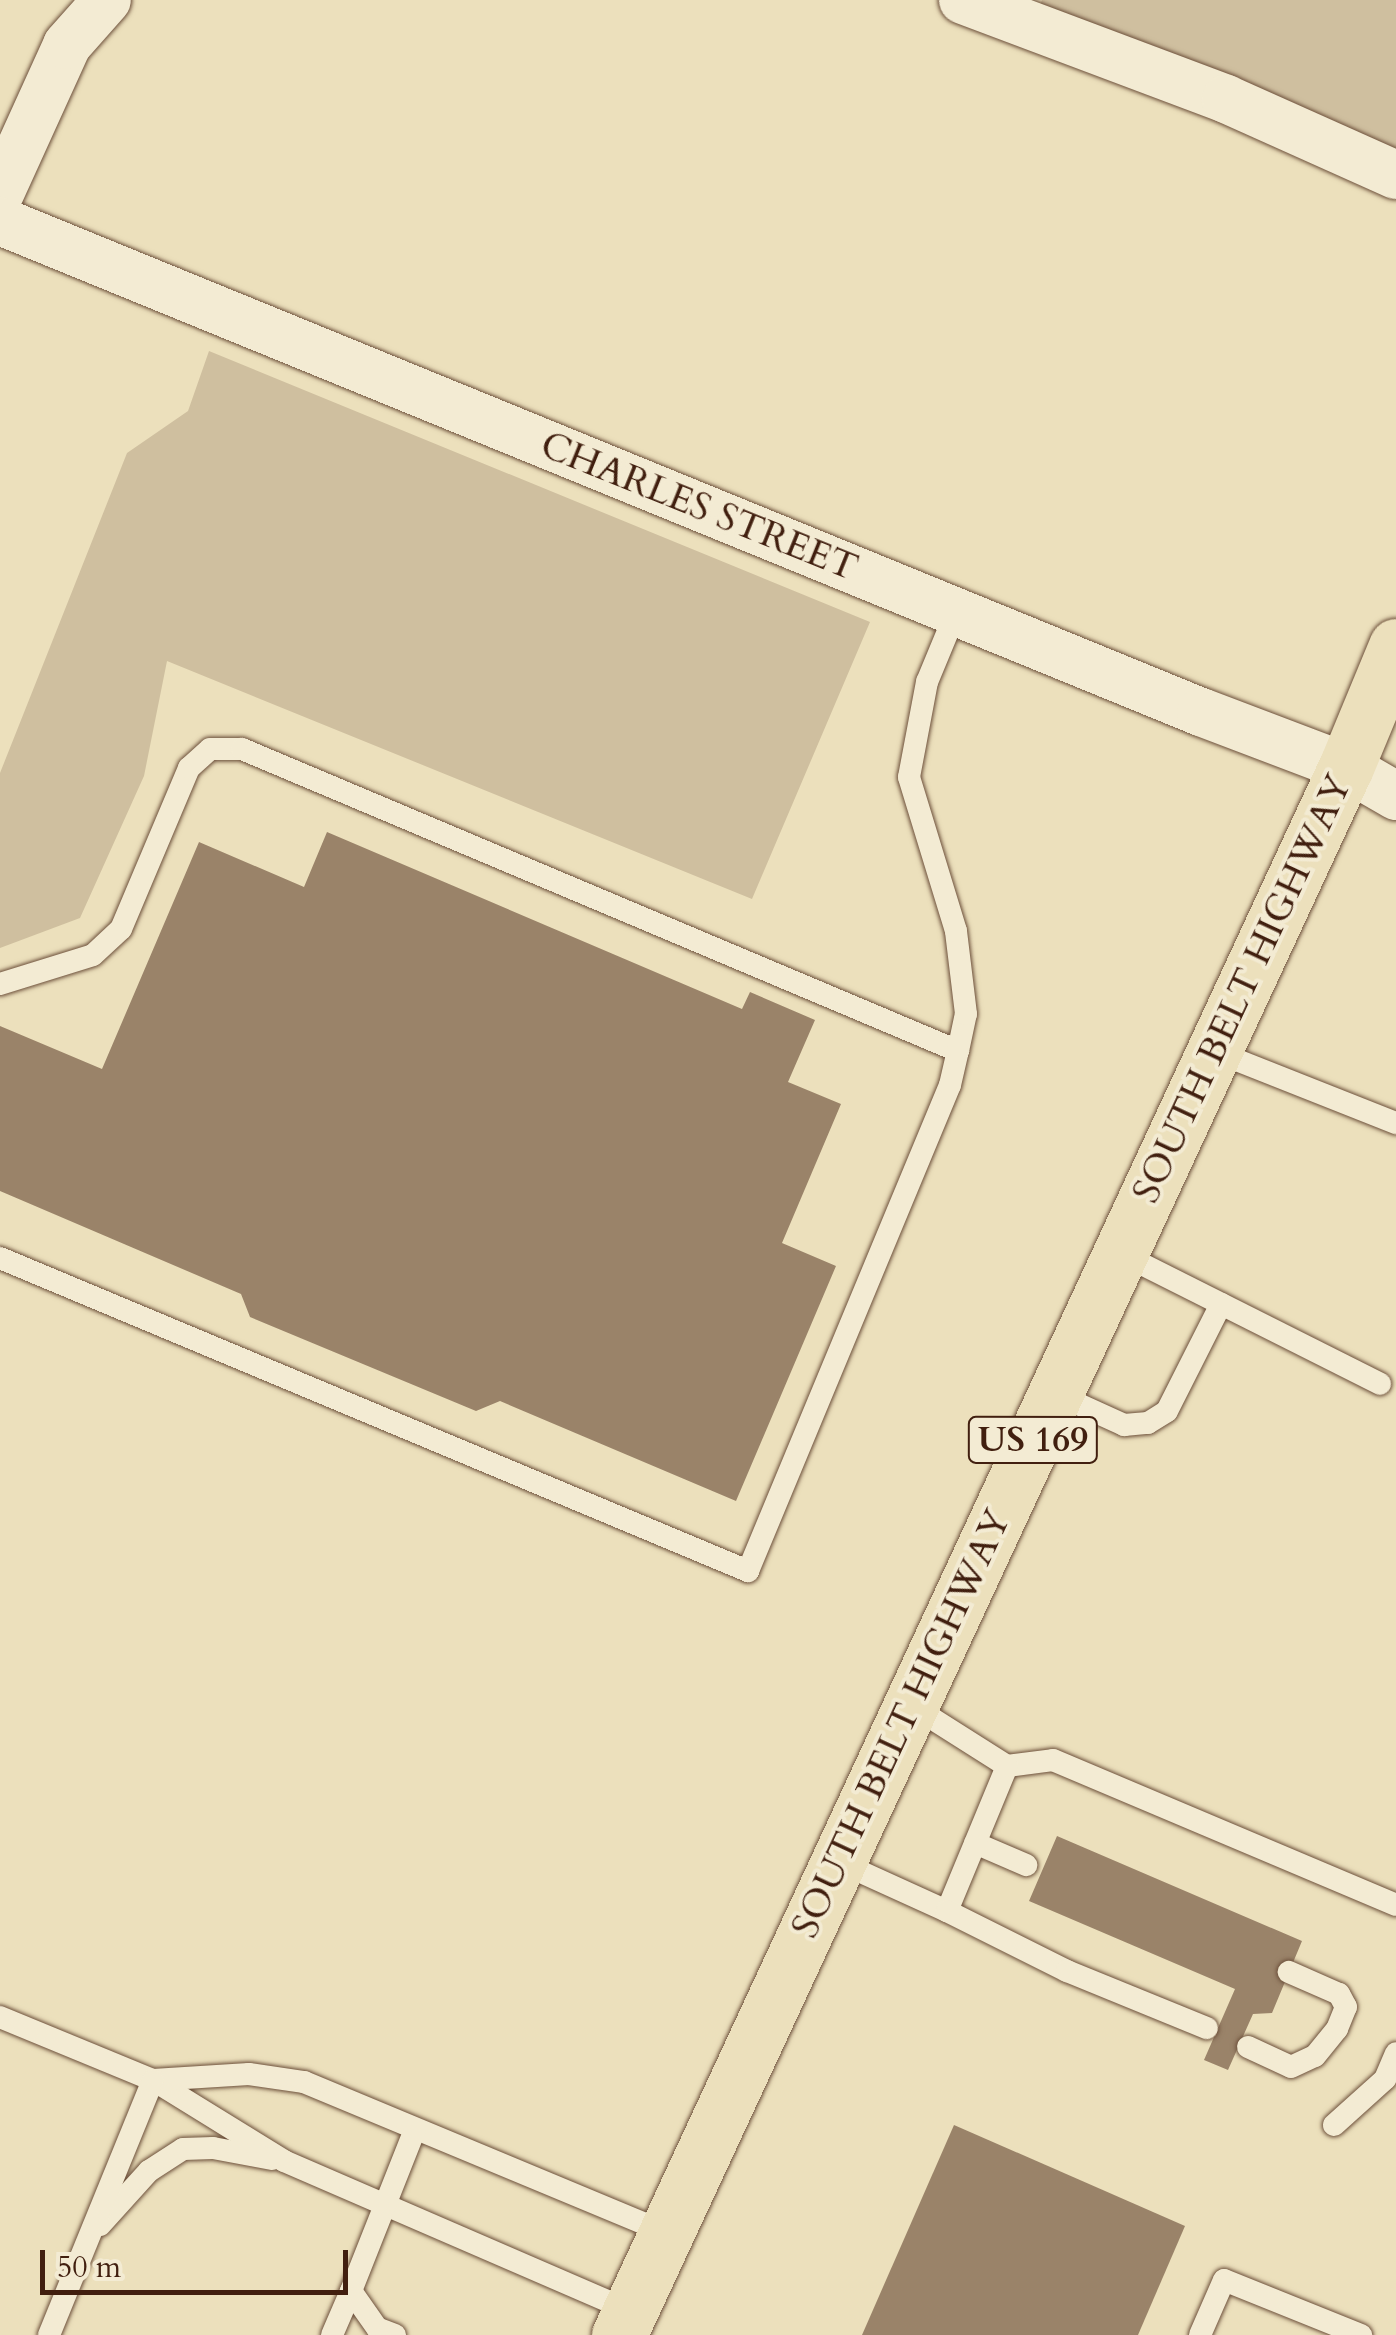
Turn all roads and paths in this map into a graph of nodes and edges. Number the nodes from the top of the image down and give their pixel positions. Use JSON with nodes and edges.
{"nodes":[{"id":1,"x":107,"y":0,"type":"edge"},
{"id":2,"x":963,"y":0,"type":"edge"},
{"id":3,"x":1396,"y":175,"type":"edge"},
{"id":4,"x":0,"y":193,"type":"edge"},
{"id":5,"x":0,"y":221,"type":"edge"},
{"id":6,"x":956,"y":612,"type":"junction"},
{"id":7,"x":1396,"y":646,"type":"edge"},
{"id":8,"x":1346,"y":767,"type":"junction"},
{"id":9,"x":1396,"y":796,"type":"edge"},
{"id":10,"x":0,"y":984,"type":"edge"},
{"id":11,"x":958,"y":1051,"type":"junction"},
{"id":12,"x":1214,"y":1051,"type":"junction"},
{"id":13,"x":1396,"y":1123,"type":"edge"},
{"id":14,"x":1120,"y":1253,"type":"junction"},
{"id":15,"x":0,"y":1258,"type":"edge"},
{"id":16,"x":1221,"y":1304,"type":"junction"},
{"id":17,"x":1380,"y":1384,"type":"dead end"},
{"id":18,"x":1055,"y":1394,"type":"junction"},
{"id":19,"x":911,"y":1705,"type":"junction"},
{"id":20,"x":1007,"y":1766,"type":"junction"},
{"id":21,"x":975,"y":1843,"type":"junction"},
{"id":22,"x":838,"y":1862,"type":"junction"},
{"id":23,"x":1026,"y":1865,"type":"dead end"},
{"id":24,"x":1396,"y":1906,"type":"edge"},
{"id":25,"x":947,"y":1911,"type":"junction"},
{"id":26,"x":1290,"y":1972,"type":"dead end"},
{"id":27,"x":0,"y":2017,"type":"edge"},
{"id":28,"x":1207,"y":2028,"type":"dead end"},
{"id":29,"x":1248,"y":2047,"type":"dead end"},
{"id":30,"x":1396,"y":2053,"type":"edge"},
{"id":31,"x":153,"y":2080,"type":"junction"},
{"id":32,"x":1334,"y":2124,"type":"dead end"},
{"id":33,"x":416,"y":2129,"type":"junction"},
{"id":34,"x":284,"y":2161,"type":"junction"},
{"id":35,"x":384,"y":2205,"type":"junction"},
{"id":36,"x":88,"y":2239,"type":"junction"},
{"id":37,"x":661,"y":2244,"type":"junction"},
{"id":38,"x":351,"y":2291,"type":"junction"},
{"id":39,"x":624,"y":2323,"type":"edge"},
{"id":40,"x":1323,"y":2328,"type":"edge"},
{"id":41,"x":49,"y":2335,"type":"edge"},
{"id":42,"x":332,"y":2335,"type":"edge"},
{"id":43,"x":395,"y":2335,"type":"edge"},
{"id":44,"x":1200,"y":2335,"type":"edge"},
{"id":45,"x":1360,"y":2335,"type":"edge"}],
"edges":[{"from":1,"to":4,"type":"street"},
{"from":2,"to":3,"type":"street"},
{"from":5,"to":6,"type":"street","name":"CHARLES STREET"},
{"from":6,"to":8,"type":"street","name":"CHARLES STREET"},
{"from":6,"to":11,"type":"lane"},
{"from":7,"to":8,"type":"main road","name":"SOUTH BELT HIGHWAY","number":"US 169"},
{"from":8,"to":9,"type":"street","name":"CHARLES STREET"},
{"from":8,"to":12,"type":"main road","name":"SOUTH BELT HIGHWAY","number":"US 169"},
{"from":10,"to":11,"type":"lane"},
{"from":11,"to":15,"type":"lane"},
{"from":12,"to":13,"type":"lane"},
{"from":12,"to":14,"type":"main road","name":"SOUTH BELT HIGHWAY","number":"US 169"},
{"from":14,"to":16,"type":"lane"},
{"from":14,"to":18,"type":"main road","name":"SOUTH BELT HIGHWAY","number":"US 169"},
{"from":16,"to":17,"type":"lane"},
{"from":16,"to":18,"type":"lane"},
{"from":18,"to":19,"type":"main road","name":"SOUTH BELT HIGHWAY","number":"US 169"},
{"from":19,"to":20,"type":"lane"},
{"from":19,"to":22,"type":"main road","name":"SOUTH BELT HIGHWAY","number":"US 169"},
{"from":20,"to":21,"type":"lane"},
{"from":20,"to":24,"type":"lane"},
{"from":21,"to":23,"type":"lane"},
{"from":21,"to":25,"type":"lane"},
{"from":22,"to":25,"type":"lane"},
{"from":22,"to":37,"type":"main road","name":"SOUTH BELT HIGHWAY","number":"US 169"},
{"from":25,"to":28,"type":"lane"},
{"from":26,"to":29,"type":"lane"},
{"from":27,"to":31,"type":"lane"},
{"from":30,"to":32,"type":"lane"},
{"from":31,"to":33,"type":"lane"},
{"from":31,"to":34,"type":"lane"},
{"from":31,"to":36,"type":"lane"},
{"from":33,"to":35,"type":"lane"},
{"from":33,"to":37,"type":"lane"},
{"from":34,"to":35,"type":"lane"},
{"from":34,"to":36,"type":"lane"},
{"from":35,"to":38,"type":"lane"},
{"from":35,"to":39,"type":"lane"},
{"from":36,"to":41,"type":"lane"},
{"from":37,"to":39,"type":"main road","number":"US 169"},
{"from":38,"to":42,"type":"lane"},
{"from":38,"to":43,"type":"lane"},
{"from":40,"to":44,"type":"lane"},
{"from":40,"to":45,"type":"lane"}]}
